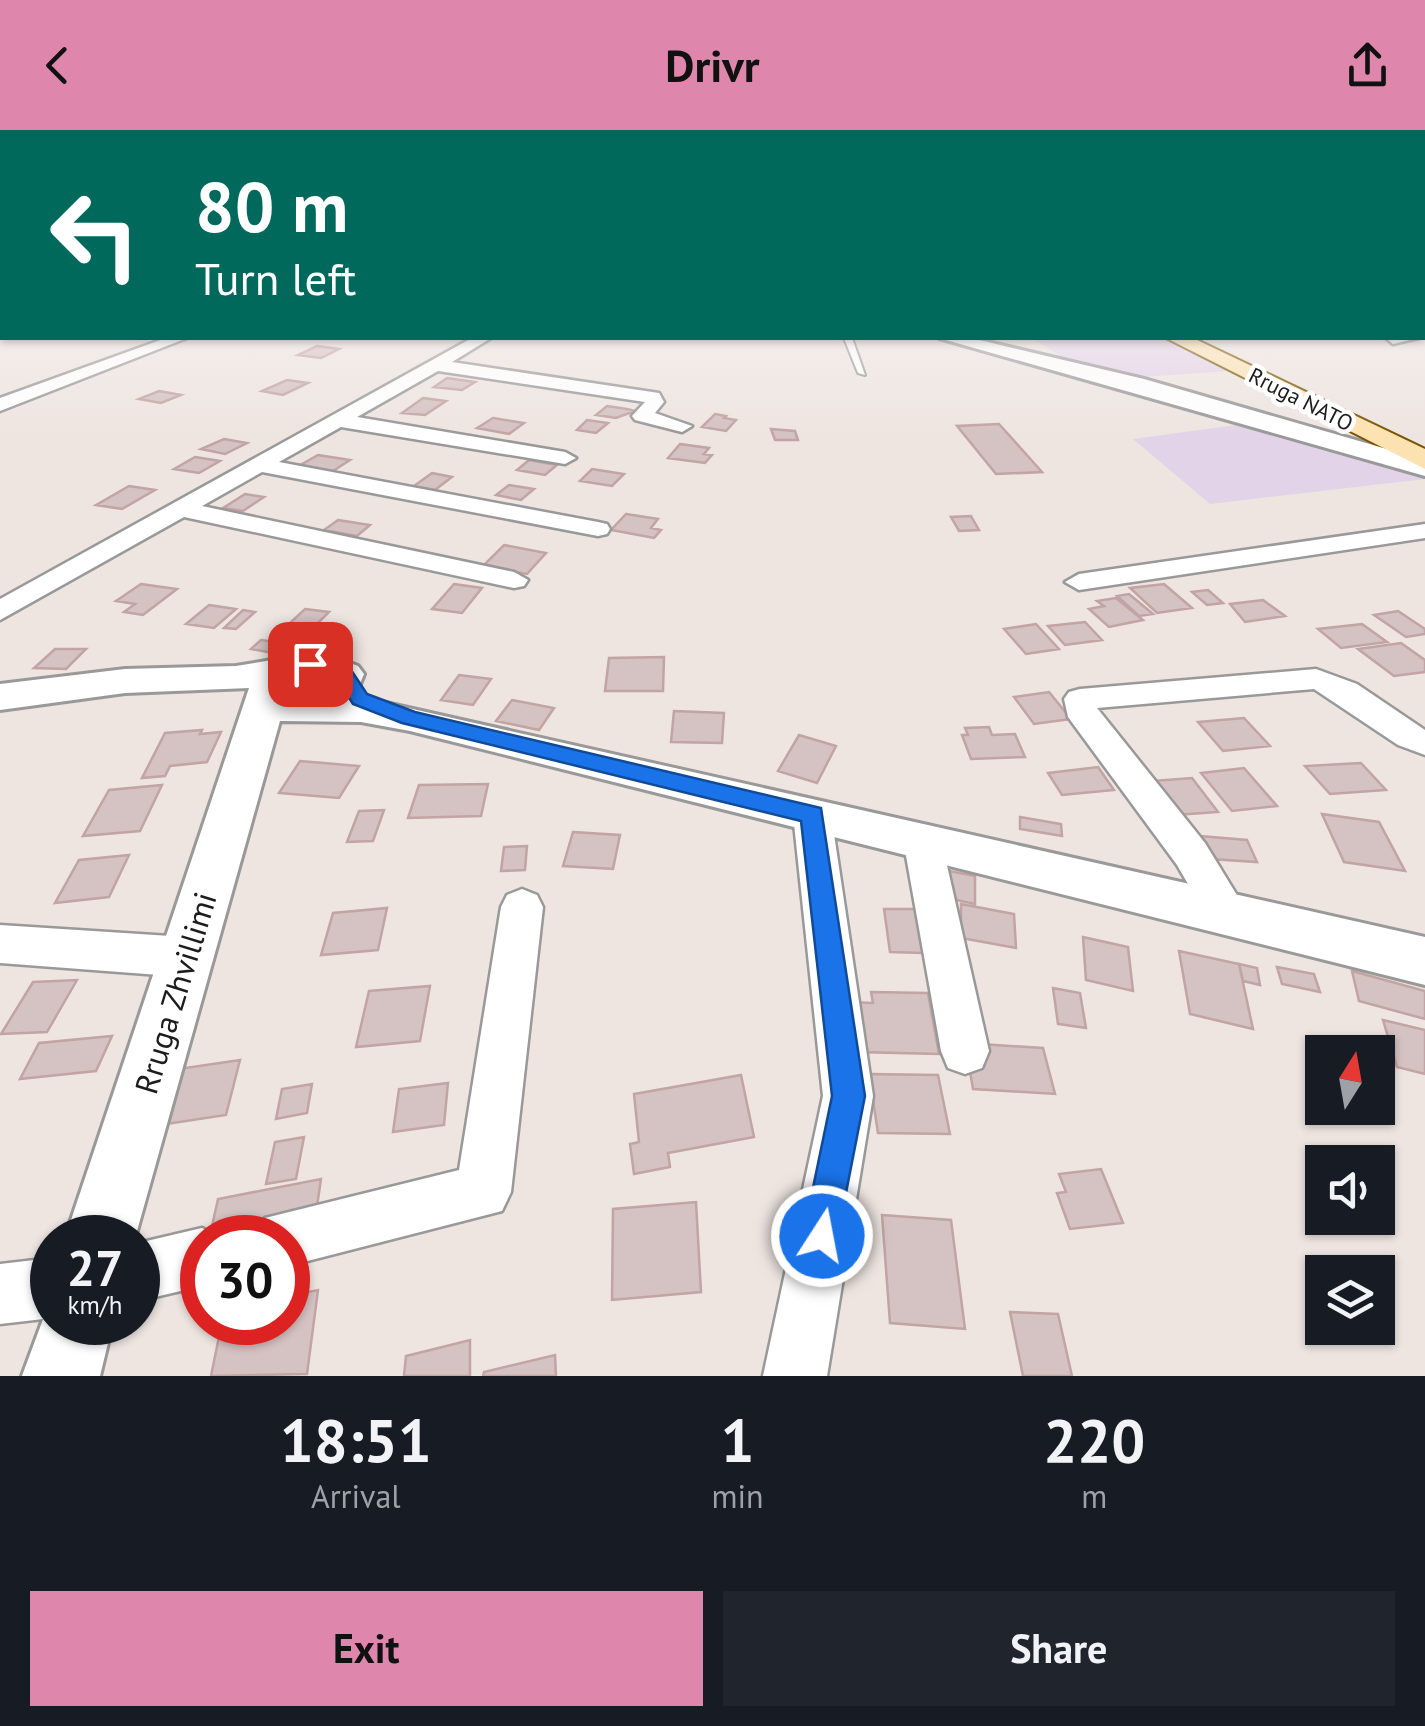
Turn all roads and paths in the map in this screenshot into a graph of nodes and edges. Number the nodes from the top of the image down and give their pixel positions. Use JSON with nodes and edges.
{"nodes":[{"id":1,"x":174,"y":340,"type":"edge"},
{"id":2,"x":480,"y":340,"type":"edge"},
{"id":3,"x":849,"y":340,"type":"edge"},
{"id":4,"x":957,"y":340,"type":"edge"},
{"id":5,"x":1181,"y":340,"type":"edge"},
{"id":6,"x":434,"y":366,"type":"junction"},
{"id":7,"x":862,"y":373,"type":"dead end"},
{"id":8,"x":0,"y":405,"type":"edge"},
{"id":9,"x":336,"y":420,"type":"junction"},
{"id":10,"x":682,"y":426,"type":"dead end"},
{"id":11,"x":1375,"y":436,"type":"junction"},
{"id":12,"x":1335,"y":444,"type":"junction"},
{"id":13,"x":565,"y":458,"type":"dead end"},
{"id":14,"x":1425,"y":460,"type":"edge"},
{"id":15,"x":258,"y":465,"type":"junction"},
{"id":16,"x":1425,"y":468,"type":"edge"},
{"id":17,"x":181,"y":509,"type":"junction"},
{"id":18,"x":598,"y":529,"type":"dead end"},
{"id":19,"x":1425,"y":531,"type":"edge"},
{"id":20,"x":514,"y":580,"type":"dead end"},
{"id":21,"x":1079,"y":582,"type":"dead end"},
{"id":22,"x":0,"y":611,"type":"edge"},
{"id":23,"x":0,"y":697,"type":"edge"},
{"id":24,"x":280,"y":704,"type":"junction"},
{"id":25,"x":410,"y":718,"type":"junction"},
{"id":26,"x":1425,"y":743,"type":"edge"},
{"id":27,"x":812,"y":814,"type":"junction"},
{"id":28,"x":922,"y":839,"type":"junction"},
{"id":29,"x":522,"y":908,"type":"dead end"},
{"id":30,"x":1226,"y":910,"type":"junction"},
{"id":31,"x":0,"y":944,"type":"edge"},
{"id":32,"x":186,"y":958,"type":"junction"},
{"id":33,"x":1425,"y":961,"type":"edge"},
{"id":34,"x":965,"y":1052,"type":"dead end"},
{"id":35,"x":107,"y":1215,"type":"edge"},
{"id":36,"x":310,"y":1232,"type":"edge"},
{"id":37,"x":30,"y":1291,"type":"edge"},
{"id":38,"x":0,"y":1294,"type":"edge"},
{"id":39,"x":70,"y":1345,"type":"edge"},
{"id":40,"x":61,"y":1376,"type":"edge"},
{"id":41,"x":795,"y":1376,"type":"edge"}],
"edges":[{"from":1,"to":8,"type":"street"},
{"from":2,"to":6,"type":"street"},
{"from":3,"to":7,"type":"lane"},
{"from":4,"to":12,"type":"street"},
{"from":5,"to":11,"type":"main road","name":"Rruga NATO"},
{"from":6,"to":9,"type":"street"},
{"from":6,"to":10,"type":"street"},
{"from":9,"to":13,"type":"street"},
{"from":9,"to":15,"type":"street"},
{"from":11,"to":12,"type":"street"},
{"from":11,"to":14,"type":"main road","name":"Rruga NATO"},
{"from":12,"to":16,"type":"street"},
{"from":15,"to":17,"type":"street"},
{"from":15,"to":18,"type":"street"},
{"from":17,"to":20,"type":"street"},
{"from":17,"to":22,"type":"street"},
{"from":19,"to":21,"type":"street"},
{"from":23,"to":24,"type":"street"},
{"from":24,"to":25,"type":"street"},
{"from":24,"to":25,"type":"street"},
{"from":24,"to":32,"type":"street","name":"Rruga Zhvillimi"},
{"from":25,"to":27,"type":"street"},
{"from":26,"to":30,"type":"street"},
{"from":27,"to":28,"type":"street"},
{"from":27,"to":41,"type":"street"},
{"from":28,"to":30,"type":"street"},
{"from":28,"to":34,"type":"street"},
{"from":29,"to":36,"type":"street"},
{"from":30,"to":33,"type":"street"},
{"from":31,"to":32,"type":"street"},
{"from":32,"to":35,"type":"street","name":"Rruga Zhvillimi"},
{"from":37,"to":38,"type":"street"},
{"from":39,"to":40,"type":"street"}]}
